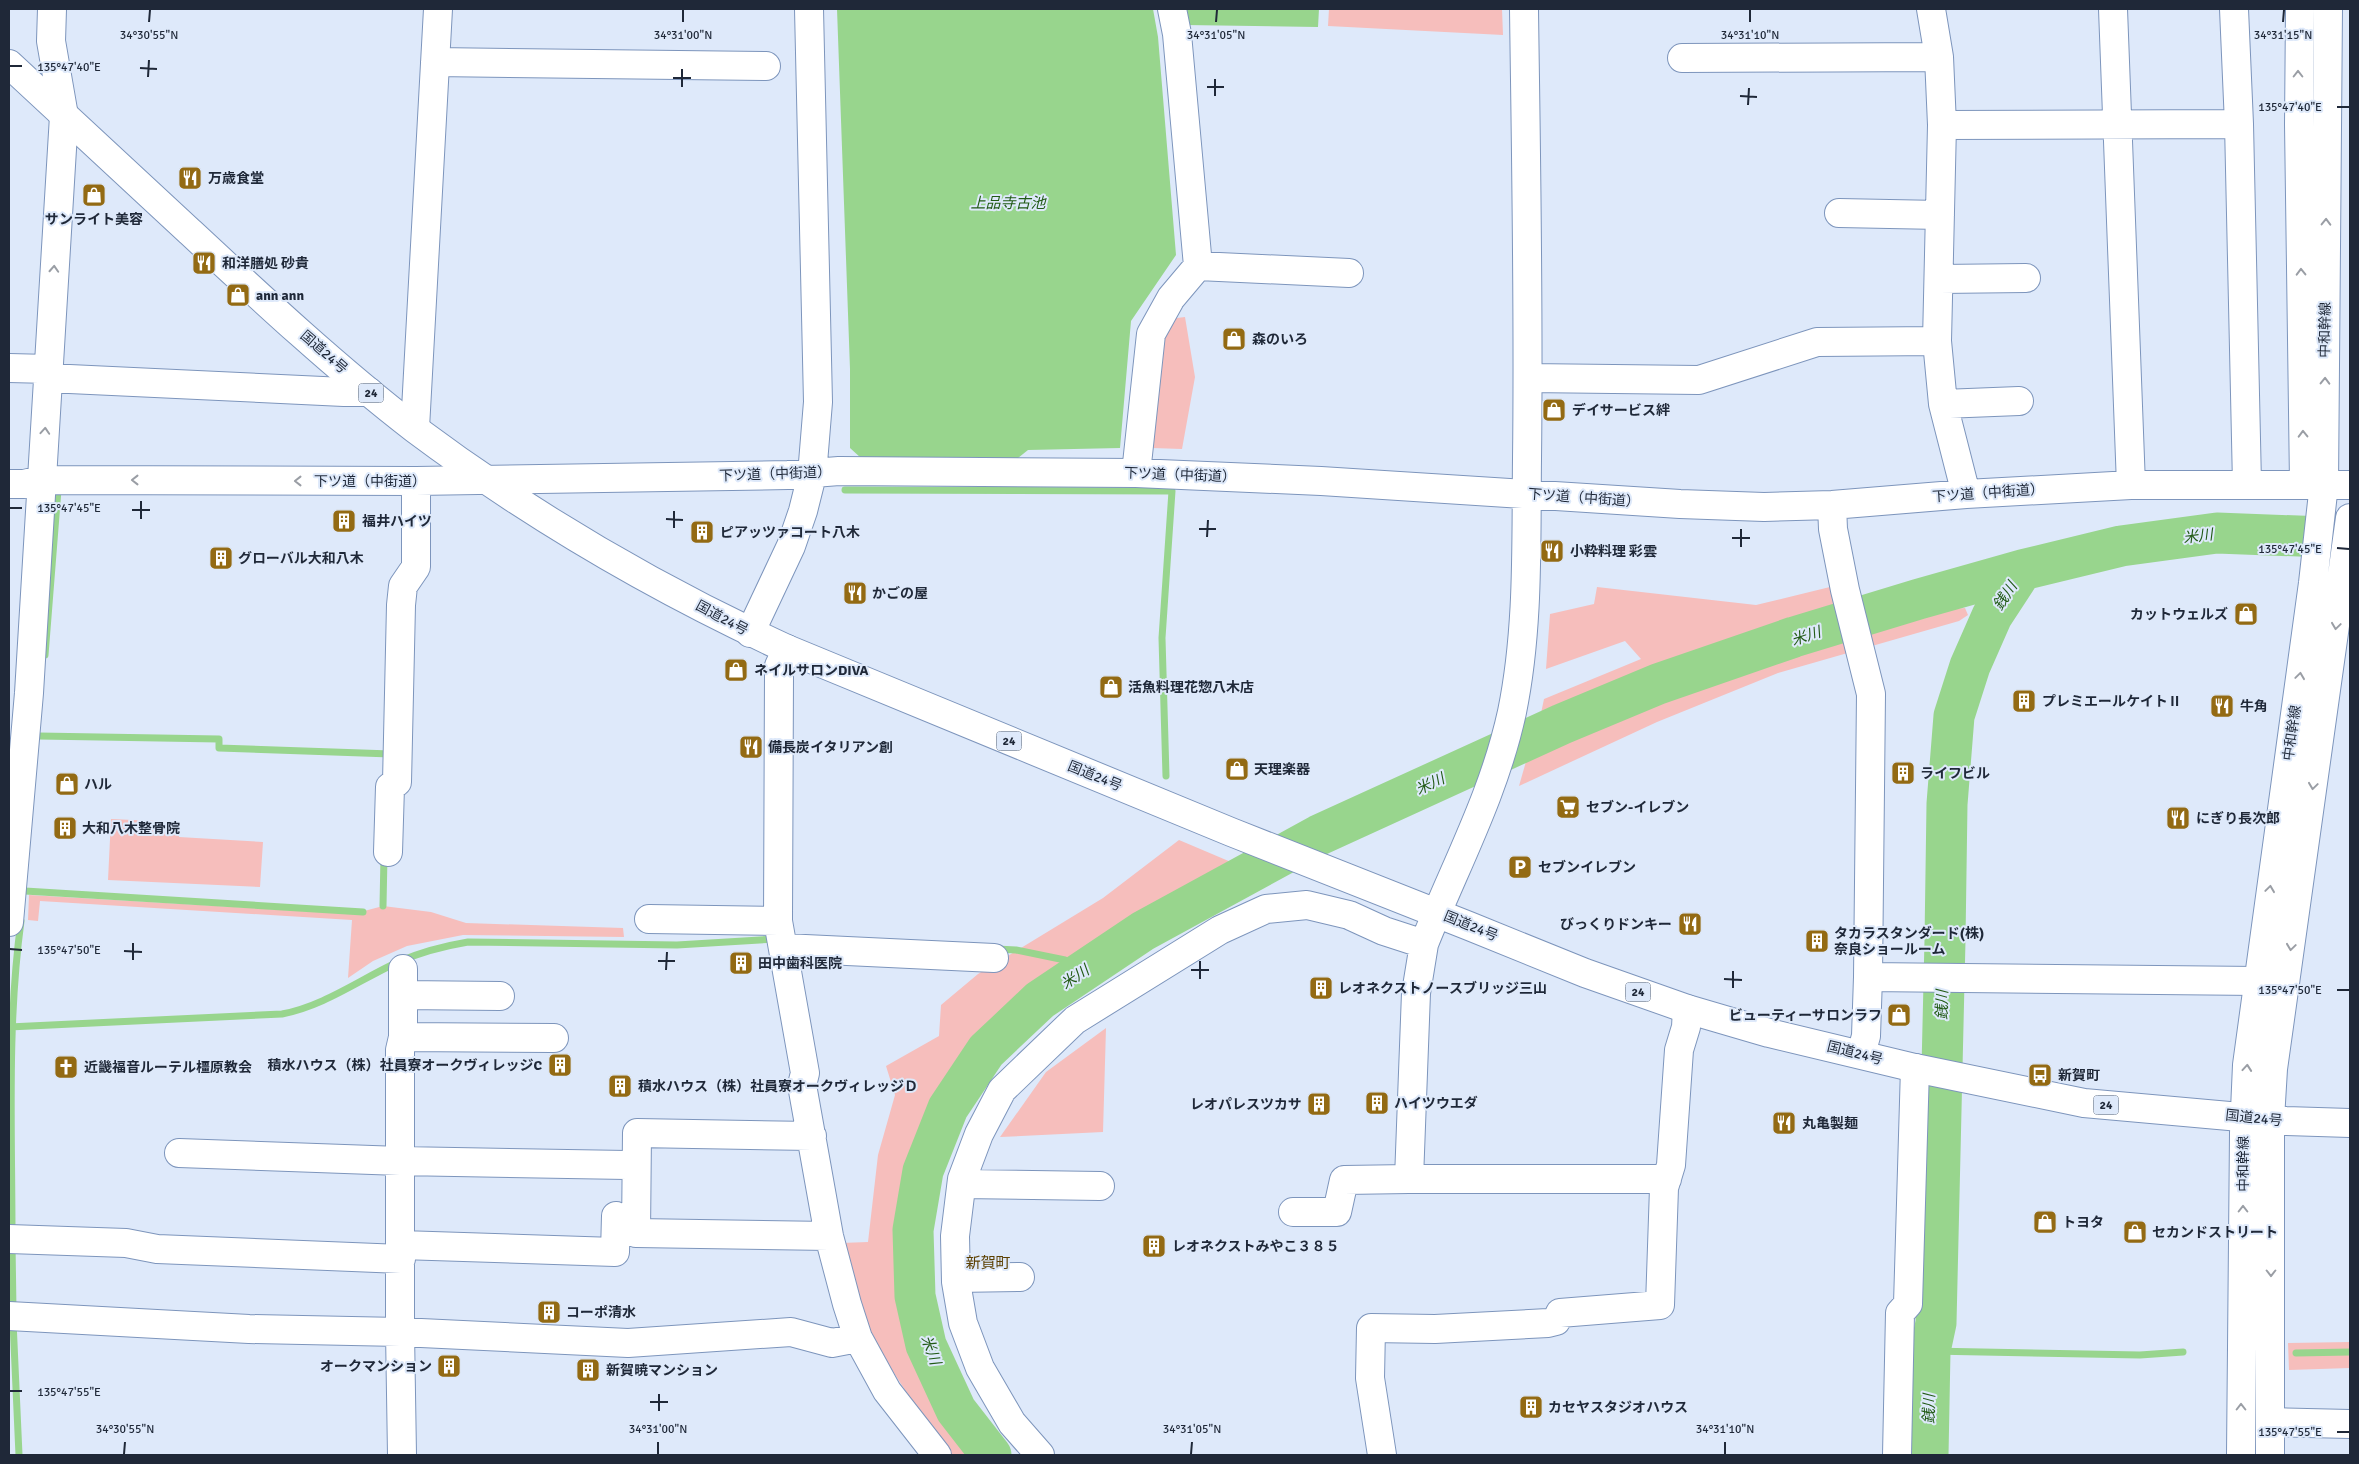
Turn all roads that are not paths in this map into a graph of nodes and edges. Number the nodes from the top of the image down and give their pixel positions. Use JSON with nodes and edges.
{"nodes":[{"id":1,"x":52,"y":9,"type":"edge"},
{"id":2,"x":438,"y":9,"type":"edge"},
{"id":3,"x":809,"y":9,"type":"edge"},
{"id":4,"x":1172,"y":9,"type":"edge"},
{"id":5,"x":1524,"y":9,"type":"edge"},
{"id":6,"x":1931,"y":9,"type":"edge"},
{"id":7,"x":2113,"y":9,"type":"edge"},
{"id":8,"x":2234,"y":9,"type":"edge"},
{"id":9,"x":2300,"y":9,"type":"edge"},
{"id":10,"x":2328,"y":9,"type":"edge"},
{"id":11,"x":1682,"y":58,"type":"dead end"},
{"id":12,"x":1939,"y":58,"type":"junction"},
{"id":13,"x":435,"y":62,"type":"junction"},
{"id":14,"x":9,"y":64,"type":"edge"},
{"id":15,"x":766,"y":66,"type":"dead end"},
{"id":16,"x":64,"y":116,"type":"junction"},
{"id":17,"x":2239,"y":124,"type":"junction"},
{"id":18,"x":1942,"y":125,"type":"junction"},
{"id":19,"x":2118,"y":126,"type":"junction"},
{"id":20,"x":1839,"y":213,"type":"dead end"},
{"id":21,"x":1940,"y":215,"type":"junction"},
{"id":22,"x":1198,"y":266,"type":"junction"},
{"id":23,"x":1349,"y":273,"type":"dead end"},
{"id":24,"x":2026,"y":278,"type":"dead end"},
{"id":25,"x":1940,"y":279,"type":"junction"},
{"id":26,"x":1937,"y":341,"type":"junction"},
{"id":27,"x":9,"y":368,"type":"edge"},
{"id":28,"x":48,"y":373,"type":"junction"},
{"id":29,"x":1528,"y":378,"type":"junction"},
{"id":30,"x":369,"y":392,"type":"junction"},
{"id":31,"x":2019,"y":401,"type":"dead end"},
{"id":32,"x":1943,"y":404,"type":"junction"},
{"id":33,"x":415,"y":428,"type":"junction"},
{"id":34,"x":1136,"y":473,"type":"junction"},
{"id":35,"x":812,"y":475,"type":"junction"},
{"id":36,"x":41,"y":480,"type":"junction"},
{"id":37,"x":486,"y":480,"type":"junction"},
{"id":38,"x":416,"y":481,"type":"junction"},
{"id":39,"x":9,"y":484,"type":"edge"},
{"id":40,"x":2247,"y":484,"type":"junction"},
{"id":41,"x":2131,"y":485,"type":"junction"},
{"id":42,"x":2325,"y":488,"type":"edge"},
{"id":43,"x":1526,"y":494,"type":"junction"},
{"id":44,"x":1966,"y":494,"type":"junction"},
{"id":45,"x":1832,"y":506,"type":"junction"},
{"id":46,"x":2350,"y":518,"type":"edge"},
{"id":47,"x":2345,"y":581,"type":"edge"},
{"id":48,"x":750,"y":632,"type":"junction"},
{"id":49,"x":787,"y":649,"type":"junction"},
{"id":50,"x":16,"y":760,"type":"edge"},
{"id":51,"x":12,"y":849,"type":"edge"},
{"id":52,"x":388,"y":852,"type":"dead end"},
{"id":53,"x":1438,"y":914,"type":"junction"},
{"id":54,"x":649,"y":919,"type":"dead end"},
{"id":55,"x":778,"y":921,"type":"junction"},
{"id":56,"x":9,"y":922,"type":"edge"},
{"id":57,"x":1424,"y":944,"type":"junction"},
{"id":58,"x":784,"y":948,"type":"junction"},
{"id":59,"x":994,"y":958,"type":"dead end"},
{"id":60,"x":1868,"y":977,"type":"junction"},
{"id":61,"x":2258,"y":981,"type":"junction"},
{"id":62,"x":500,"y":996,"type":"dead end"},
{"id":63,"x":1687,"y":1009,"type":"junction"},
{"id":64,"x":403,"y":1037,"type":"junction"},
{"id":65,"x":554,"y":1038,"type":"dead end"},
{"id":66,"x":1861,"y":1054,"type":"junction"},
{"id":67,"x":1918,"y":1069,"type":"junction"},
{"id":68,"x":2257,"y":1118,"type":"junction"},
{"id":69,"x":2350,"y":1123,"type":"edge"},
{"id":70,"x":812,"y":1136,"type":"junction"},
{"id":71,"x":179,"y":1153,"type":"dead end"},
{"id":72,"x":400,"y":1161,"type":"junction"},
{"id":73,"x":627,"y":1165,"type":"dead end"},
{"id":74,"x":1667,"y":1178,"type":"junction"},
{"id":75,"x":1409,"y":1179,"type":"junction"},
{"id":76,"x":962,"y":1184,"type":"junction"},
{"id":77,"x":1100,"y":1186,"type":"dead end"},
{"id":78,"x":1293,"y":1212,"type":"dead end"},
{"id":79,"x":616,"y":1216,"type":"dead end"},
{"id":80,"x":829,"y":1236,"type":"junction"},
{"id":81,"x":9,"y":1239,"type":"edge"},
{"id":82,"x":401,"y":1252,"type":"junction"},
{"id":83,"x":1020,"y":1277,"type":"dead end"},
{"id":84,"x":956,"y":1278,"type":"junction"},
{"id":85,"x":9,"y":1316,"type":"edge"},
{"id":86,"x":400,"y":1332,"type":"junction"},
{"id":87,"x":858,"y":1338,"type":"junction"},
{"id":88,"x":2270,"y":1422,"type":"junction"},
{"id":89,"x":2350,"y":1424,"type":"edge"},
{"id":90,"x":402,"y":1455,"type":"edge"},
{"id":91,"x":936,"y":1455,"type":"edge"},
{"id":92,"x":1040,"y":1455,"type":"edge"},
{"id":93,"x":1382,"y":1455,"type":"edge"},
{"id":94,"x":1897,"y":1455,"type":"edge"},
{"id":95,"x":2241,"y":1455,"type":"edge"},
{"id":96,"x":2270,"y":1455,"type":"edge"}],
"edges":[{"from":1,"to":16,"type":"main road"},
{"from":2,"to":13,"type":"main road"},
{"from":3,"to":35,"type":"main road"},
{"from":4,"to":22,"type":"main road"},
{"from":5,"to":29,"type":"main road"},
{"from":6,"to":12,"type":"main road"},
{"from":7,"to":19,"type":"main road"},
{"from":8,"to":17,"type":"main road"},
{"from":42,"to":9,"type":"main road","one_way":true},
{"from":42,"to":10,"type":"main road","name":"中和幹線","one_way":true},
{"from":11,"to":12,"type":"main road"},
{"from":12,"to":18,"type":"main road"},
{"from":13,"to":15,"type":"main road"},
{"from":13,"to":33,"type":"main road"},
{"from":14,"to":16,"type":"main road","name":"国道24号","number":"24"},
{"from":28,"to":16,"type":"main road","one_way":true},
{"from":16,"to":30,"type":"main road","name":"国道24号","number":"24"},
{"from":17,"to":19,"type":"main road"},
{"from":17,"to":40,"type":"main road"},
{"from":18,"to":19,"type":"main road"},
{"from":18,"to":21,"type":"main road"},
{"from":19,"to":41,"type":"main road"},
{"from":20,"to":21,"type":"main road"},
{"from":21,"to":25,"type":"main road"},
{"from":22,"to":23,"type":"main road"},
{"from":22,"to":34,"type":"main road"},
{"from":24,"to":25,"type":"main road"},
{"from":25,"to":26,"type":"main road"},
{"from":26,"to":29,"type":"main road"},
{"from":26,"to":32,"type":"main road"},
{"from":27,"to":28,"type":"main road"},
{"from":28,"to":30,"type":"main road"},
{"from":36,"to":28,"type":"main road","one_way":true},
{"from":29,"to":43,"type":"main road"},
{"from":30,"to":33,"type":"main road","name":"国道24号","number":"24"},
{"from":31,"to":32,"type":"main road"},
{"from":32,"to":44,"type":"main road"},
{"from":33,"to":37,"type":"main road","name":"国道24号","number":"24"},
{"from":34,"to":35,"type":"main road","name":"下ツ道（中街道）"},
{"from":34,"to":43,"type":"main road","name":"下ツ道（中街道）"},
{"from":35,"to":37,"type":"main road","name":"下ツ道（中街道）"},
{"from":35,"to":48,"type":"main road"},
{"from":38,"to":36,"type":"main road","name":"下ツ道（中街道）","one_way":true},
{"from":36,"to":39,"type":"main road","name":"下ツ道（中街道）"},
{"from":36,"to":50,"type":"main road"},
{"from":37,"to":38,"type":"main road","name":"下ツ道（中街道）"},
{"from":37,"to":48,"type":"main road","name":"国道24号","number":"24"},
{"from":38,"to":52,"type":"main road"},
{"from":40,"to":41,"type":"main road","name":"下ツ道（中街道）"},
{"from":40,"to":42,"type":"main road","name":"下ツ道（中街道）"},
{"from":41,"to":44,"type":"main road","name":"下ツ道（中街道）"},
{"from":61,"to":42,"type":"main road","name":"中和幹線","one_way":true},
{"from":43,"to":45,"type":"main road","name":"下ツ道（中街道）"},
{"from":43,"to":53,"type":"main road"},
{"from":44,"to":45,"type":"main road","name":"下ツ道（中街道）"},
{"from":45,"to":60,"type":"main road"},
{"from":46,"to":47,"type":"main road","name":"中和幹線"},
{"from":47,"to":68,"type":"main road","name":"中和幹線","one_way":true},
{"from":48,"to":49,"type":"main road","name":"国道24号","number":"24"},
{"from":49,"to":53,"type":"main road","name":"国道24号","number":"24"},
{"from":49,"to":55,"type":"main road"},
{"from":50,"to":51,"type":"main road"},
{"from":51,"to":56,"type":"main road"},
{"from":53,"to":57,"type":"main road"},
{"from":53,"to":63,"type":"main road","name":"国道24号","number":"24"},
{"from":54,"to":55,"type":"main road"},
{"from":55,"to":58,"type":"main road"},
{"from":57,"to":75,"type":"main road"},
{"from":57,"to":76,"type":"main road"},
{"from":58,"to":59,"type":"main road"},
{"from":58,"to":70,"type":"main road"},
{"from":60,"to":61,"type":"main road"},
{"from":60,"to":66,"type":"main road"},
{"from":68,"to":61,"type":"main road","name":"中和幹線","one_way":true},
{"from":62,"to":64,"type":"main road"},
{"from":63,"to":66,"type":"main road","name":"国道24号","number":"24"},
{"from":63,"to":74,"type":"main road"},
{"from":64,"to":65,"type":"main road"},
{"from":64,"to":72,"type":"main road"},
{"from":66,"to":67,"type":"main road","name":"国道24号","number":"24"},
{"from":67,"to":68,"type":"main road","name":"国道24号","number":"24"},
{"from":67,"to":94,"type":"main road"},
{"from":68,"to":69,"type":"main road","name":"国道24号","number":"24"},
{"from":68,"to":88,"type":"main road","name":"中和幹線","one_way":true},
{"from":95,"to":68,"type":"main road","name":"中和幹線","one_way":true},
{"from":70,"to":80,"type":"main road"},
{"from":70,"to":80,"type":"main road"},
{"from":71,"to":72,"type":"main road"},
{"from":72,"to":73,"type":"main road"},
{"from":72,"to":82,"type":"main road"},
{"from":74,"to":75,"type":"main road"},
{"from":74,"to":93,"type":"main road"},
{"from":75,"to":78,"type":"main road"},
{"from":76,"to":77,"type":"main road"},
{"from":76,"to":84,"type":"main road"},
{"from":79,"to":82,"type":"main road"},
{"from":80,"to":87,"type":"main road"},
{"from":81,"to":82,"type":"main road"},
{"from":82,"to":86,"type":"main road"},
{"from":83,"to":84,"type":"main road"},
{"from":84,"to":92,"type":"main road"},
{"from":85,"to":86,"type":"main road"},
{"from":86,"to":87,"type":"main road"},
{"from":86,"to":90,"type":"main road"},
{"from":87,"to":91,"type":"main road"},
{"from":88,"to":89,"type":"main road"},
{"from":88,"to":96,"type":"main road","name":"中和幹線"}]}
